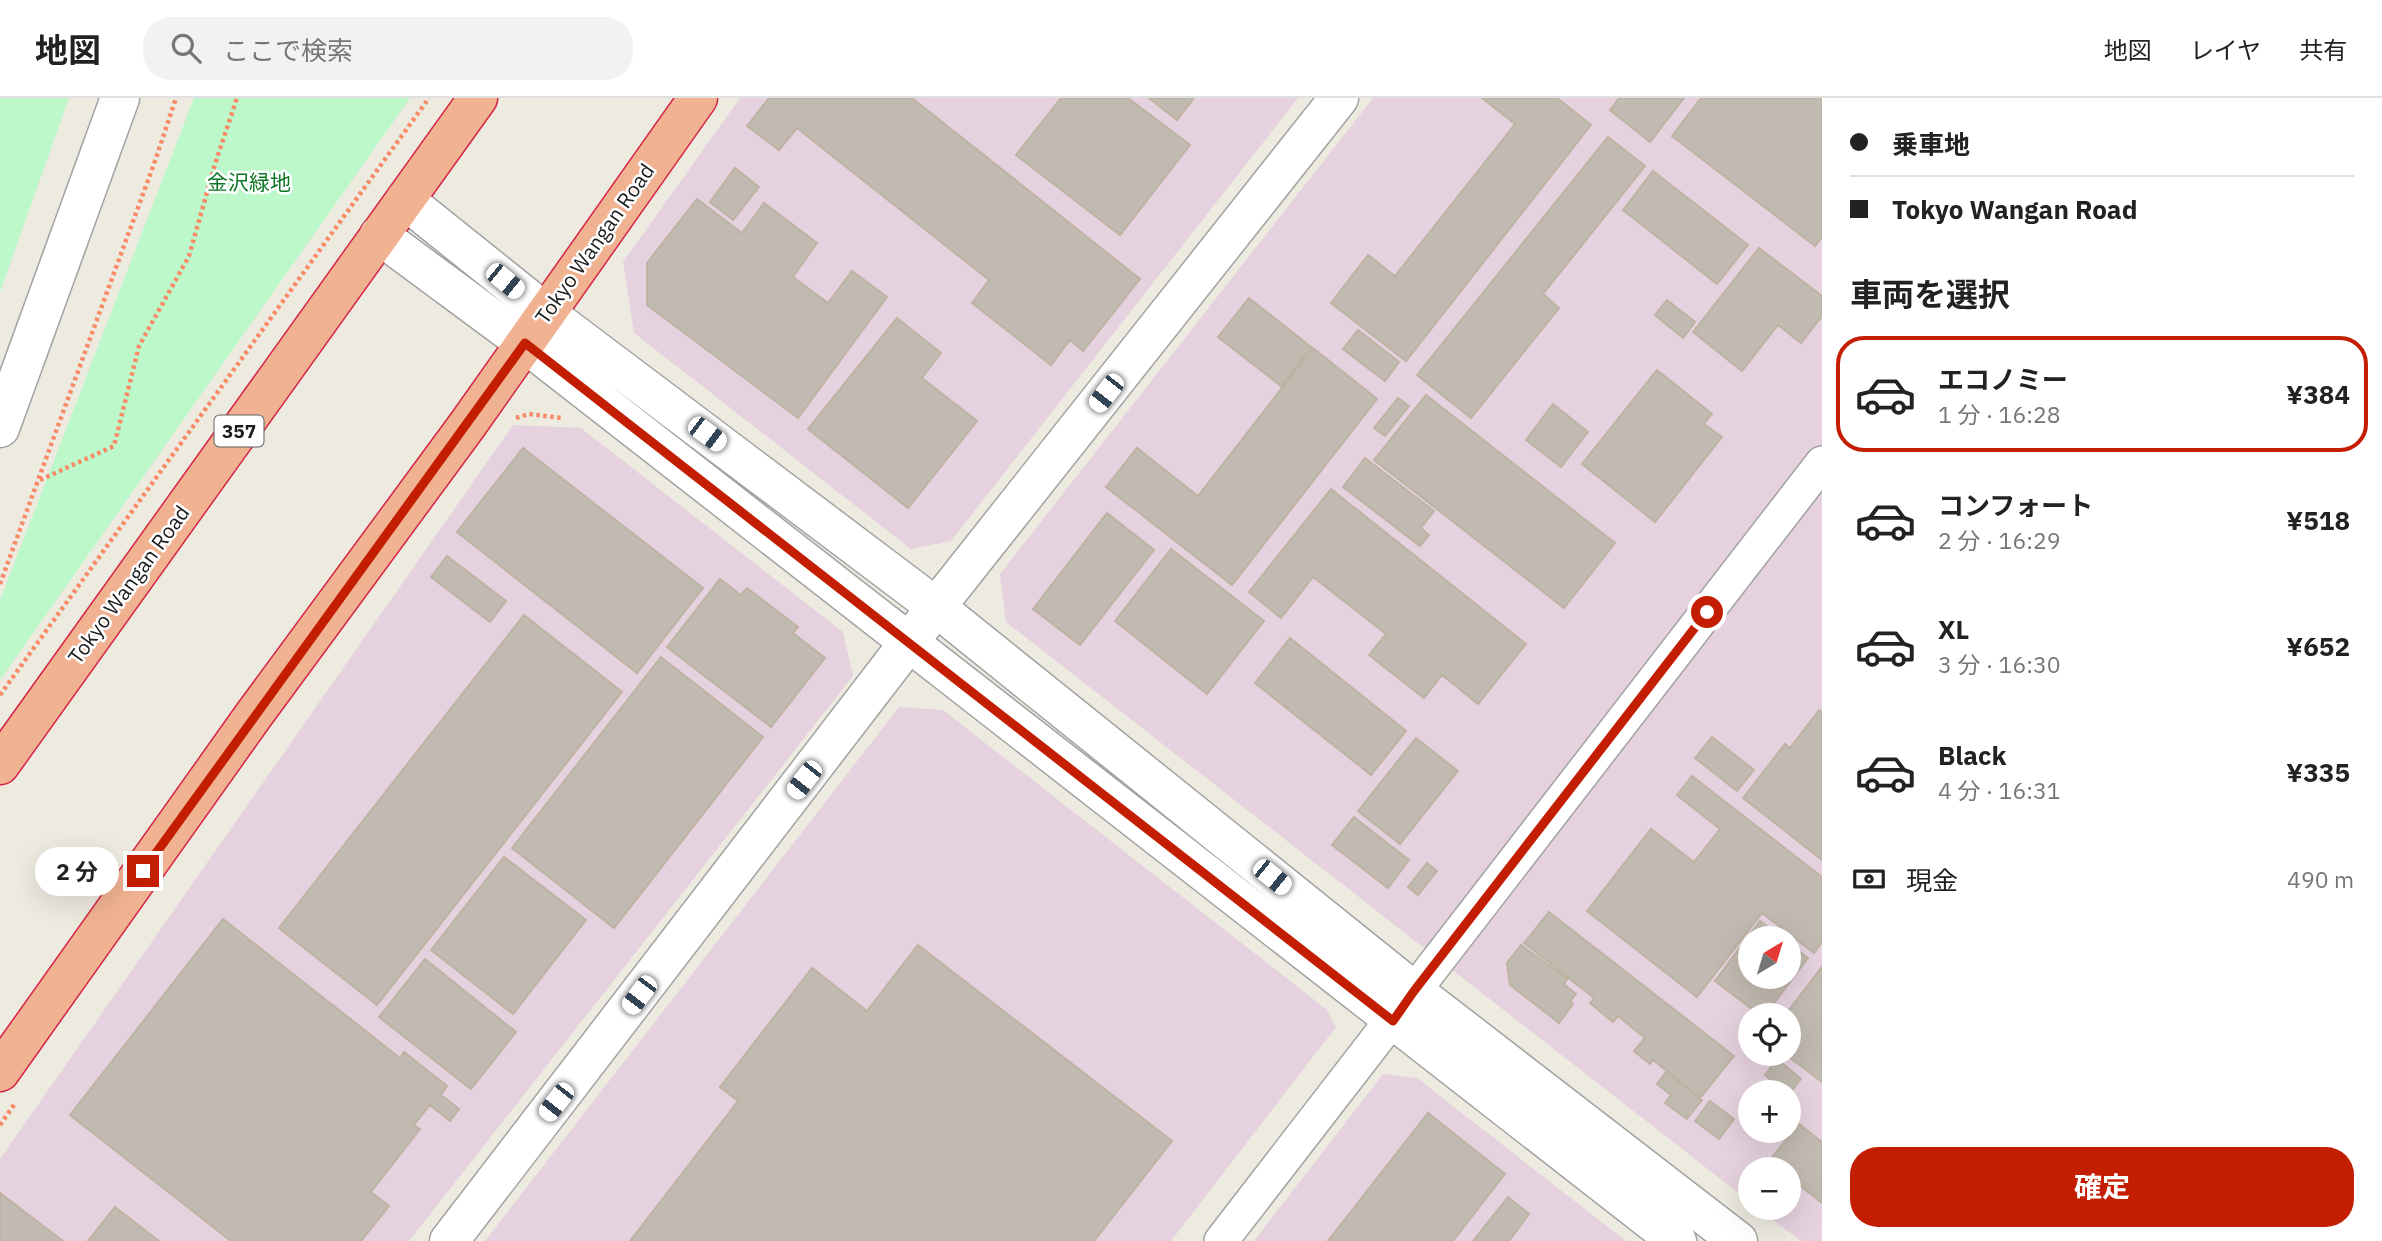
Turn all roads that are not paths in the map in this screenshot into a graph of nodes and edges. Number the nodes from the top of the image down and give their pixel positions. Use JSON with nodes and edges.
{"nodes":[{"id":1,"x":120,"y":98,"type":"edge"},
{"id":2,"x":478,"y":98,"type":"edge"},
{"id":3,"x":698,"y":98,"type":"edge"},
{"id":4,"x":1339,"y":98,"type":"edge"},
{"id":5,"x":405,"y":200,"type":"junction"},
{"id":6,"x":380,"y":234,"type":"junction"},
{"id":7,"x":535,"y":328,"type":"junction"},
{"id":8,"x":0,"y":428,"type":"edge"},
{"id":9,"x":1822,"y":463,"type":"edge"},
{"id":10,"x":936,"y":607,"type":"junction"},
{"id":11,"x":909,"y":644,"type":"junction"},
{"id":12,"x":0,"y":765,"type":"edge"},
{"id":13,"x":1404,"y":1006,"type":"junction"},
{"id":14,"x":0,"y":1072,"type":"edge"},
{"id":15,"x":449,"y":1241,"type":"edge"},
{"id":16,"x":1221,"y":1241,"type":"edge"},
{"id":17,"x":1677,"y":1241,"type":"edge"},
{"id":18,"x":1738,"y":1241,"type":"edge"}],
"edges":[{"from":1,"to":8,"type":"street"},
{"from":2,"to":5,"type":"highway","name":"Tokyo Wangan Road","number":"357"},
{"from":3,"to":7,"type":"highway","name":"Tokyo Wangan Road"},
{"from":4,"to":10,"type":"street"},
{"from":5,"to":6,"type":"highway","name":"Tokyo Wangan Road","number":"357"},
{"from":5,"to":7,"type":"street"},
{"from":6,"to":7,"type":"street"},
{"from":6,"to":12,"type":"highway","name":"Tokyo Wangan Road","number":"357"},
{"from":7,"to":10,"type":"street"},
{"from":7,"to":11,"type":"street"},
{"from":7,"to":14,"type":"highway","name":"Tokyo Wangan Road"},
{"from":9,"to":13,"type":"street"},
{"from":10,"to":11,"type":"street"},
{"from":10,"to":13,"type":"street"},
{"from":11,"to":13,"type":"street"},
{"from":11,"to":15,"type":"street"},
{"from":13,"to":16,"type":"street"},
{"from":13,"to":17,"type":"street"},
{"from":13,"to":18,"type":"street"}]}
